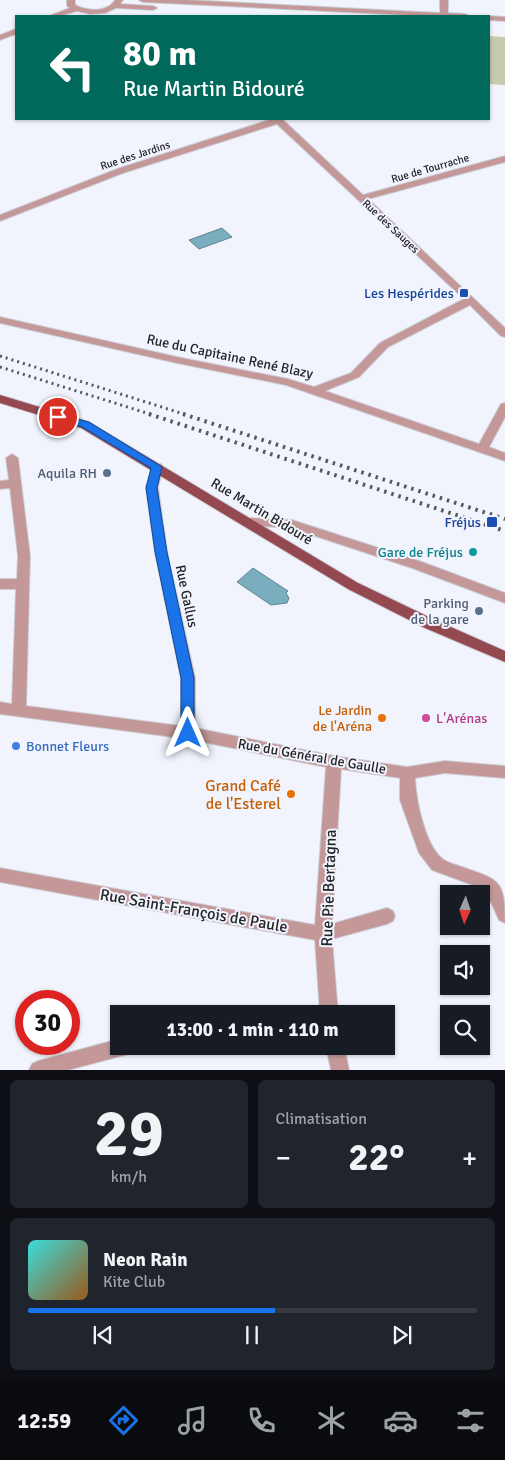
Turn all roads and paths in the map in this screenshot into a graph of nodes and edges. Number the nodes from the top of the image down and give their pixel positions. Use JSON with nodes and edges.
{"nodes":[{"id":1,"x":71,"y":0,"type":"edge"},
{"id":2,"x":143,"y":0,"type":"edge"},
{"id":3,"x":444,"y":0,"type":"edge"},
{"id":4,"x":115,"y":5,"type":"edge"},
{"id":5,"x":151,"y":8,"type":"junction"},
{"id":6,"x":76,"y":9,"type":"junction"},
{"id":7,"x":55,"y":15,"type":"edge"},
{"id":8,"x":139,"y":15,"type":"edge"},
{"id":9,"x":301,"y":15,"type":"edge"},
{"id":10,"x":444,"y":15,"type":"joint"},
{"id":11,"x":490,"y":18,"type":"edge"},
{"id":12,"x":505,"y":19,"type":"edge"},
{"id":13,"x":490,"y":25,"type":"edge"},
{"id":14,"x":505,"y":26,"type":"edge"},
{"id":15,"x":15,"y":31,"type":"edge"},
{"id":16,"x":0,"y":38,"type":"edge"},
{"id":17,"x":278,"y":120,"type":"edge"},
{"id":18,"x":505,"y":159,"type":"edge"},
{"id":19,"x":362,"y":198,"type":"junction"},
{"id":20,"x":0,"y":218,"type":"edge"},
{"id":21,"x":471,"y":300,"type":"junction"},
{"id":22,"x":0,"y":320,"type":"edge"},
{"id":23,"x":505,"y":334,"type":"edge"},
{"id":24,"x":315,"y":391,"type":"junction"},
{"id":25,"x":0,"y":399,"type":"edge"},
{"id":26,"x":505,"y":407,"type":"edge"},
{"id":27,"x":482,"y":449,"type":"junction"},
{"id":28,"x":505,"y":457,"type":"edge"},
{"id":29,"x":12,"y":458,"type":"dead end"},
{"id":30,"x":157,"y":467,"type":"junction"},
{"id":31,"x":14,"y":484,"type":"junction"},
{"id":32,"x":0,"y":485,"type":"edge"},
{"id":33,"x":250,"y":522,"type":"junction"},
{"id":34,"x":0,"y":584,"type":"edge"},
{"id":35,"x":23,"y":584,"type":"junction"},
{"id":36,"x":505,"y":598,"type":"edge"},
{"id":37,"x":505,"y":657,"type":"edge"},
{"id":38,"x":0,"y":708,"type":"edge"},
{"id":39,"x":19,"y":710,"type":"junction"},
{"id":40,"x":188,"y":733,"type":"junction"},
{"id":41,"x":334,"y":762,"type":"junction"},
{"id":42,"x":407,"y":772,"type":"junction"},
{"id":43,"x":505,"y":772,"type":"edge"},
{"id":44,"x":0,"y":876,"type":"edge"},
{"id":45,"x":505,"y":915,"type":"edge"},
{"id":46,"x":387,"y":916,"type":"dead end"},
{"id":47,"x":323,"y":934,"type":"junction"},
{"id":48,"x":327,"y":1005,"type":"edge"},
{"id":49,"x":110,"y":1049,"type":"edge"},
{"id":50,"x":338,"y":1055,"type":"edge"},
{"id":51,"x":38,"y":1070,"type":"edge"},
{"id":52,"x":340,"y":1070,"type":"edge"}],
"edges":[{"from":1,"to":6,"type":"street"},
{"from":2,"to":10,"type":"street"},
{"from":3,"to":10,"type":"street"},
{"from":4,"to":5,"type":"street"},
{"from":4,"to":6,"type":"street"},
{"from":5,"to":8,"type":"street"},
{"from":5,"to":9,"type":"street"},
{"from":6,"to":7,"type":"street"},
{"from":11,"to":12,"type":"street"},
{"from":13,"to":14,"type":"street"},
{"from":15,"to":16,"type":"street"},
{"from":17,"to":19,"type":"street","name":"Rue des Sauges"},
{"from":17,"to":20,"type":"street","name":"Rue des Jardins"},
{"from":18,"to":19,"type":"street","name":"Rue de Tourrache"},
{"from":19,"to":21,"type":"street","name":"Rue des Sauges"},
{"from":21,"to":23,"type":"street","name":"Rue des Sauges"},
{"from":21,"to":24,"type":"street"},
{"from":22,"to":24,"type":"street","name":"Rue du Capitaine René Blazy"},
{"from":24,"to":27,"type":"street","name":"Rue du Capitaine René Blazy"},
{"from":25,"to":30,"type":"main road","name":"Rue Martin Bidouré"},
{"from":26,"to":27,"type":"street"},
{"from":27,"to":28,"type":"street","name":"Rue du Capitaine René Blazy"},
{"from":29,"to":31,"type":"street"},
{"from":30,"to":33,"type":"main road","name":"Rue Martin Bidouré"},
{"from":30,"to":40,"type":"street","name":"Rue Gallus"},
{"from":31,"to":32,"type":"street"},
{"from":31,"to":35,"type":"street"},
{"from":33,"to":36,"type":"street"},
{"from":33,"to":37,"type":"main road","name":"Rue Martin Bidouré"},
{"from":34,"to":35,"type":"street"},
{"from":35,"to":39,"type":"street"},
{"from":38,"to":39,"type":"street","name":"Rue du Général de Gaulle"},
{"from":39,"to":40,"type":"street","name":"Rue du Général de Gaulle"},
{"from":40,"to":41,"type":"street","name":"Rue du Général de Gaulle"},
{"from":41,"to":42,"type":"street","name":"Rue du Général de Gaulle"},
{"from":41,"to":47,"type":"street","name":"Rue Pie Bertagna"},
{"from":42,"to":43,"type":"street","name":"Rue du Général de Gaulle"},
{"from":42,"to":45,"type":"street"},
{"from":44,"to":47,"type":"street","name":"Rue Saint-François de Paule"},
{"from":46,"to":47,"type":"street","name":"Rue Saint-François de Paule"},
{"from":47,"to":48,"type":"street","name":"Rue Pie Bertagna"},
{"from":49,"to":51,"type":"street"},
{"from":50,"to":52,"type":"street"}]}
